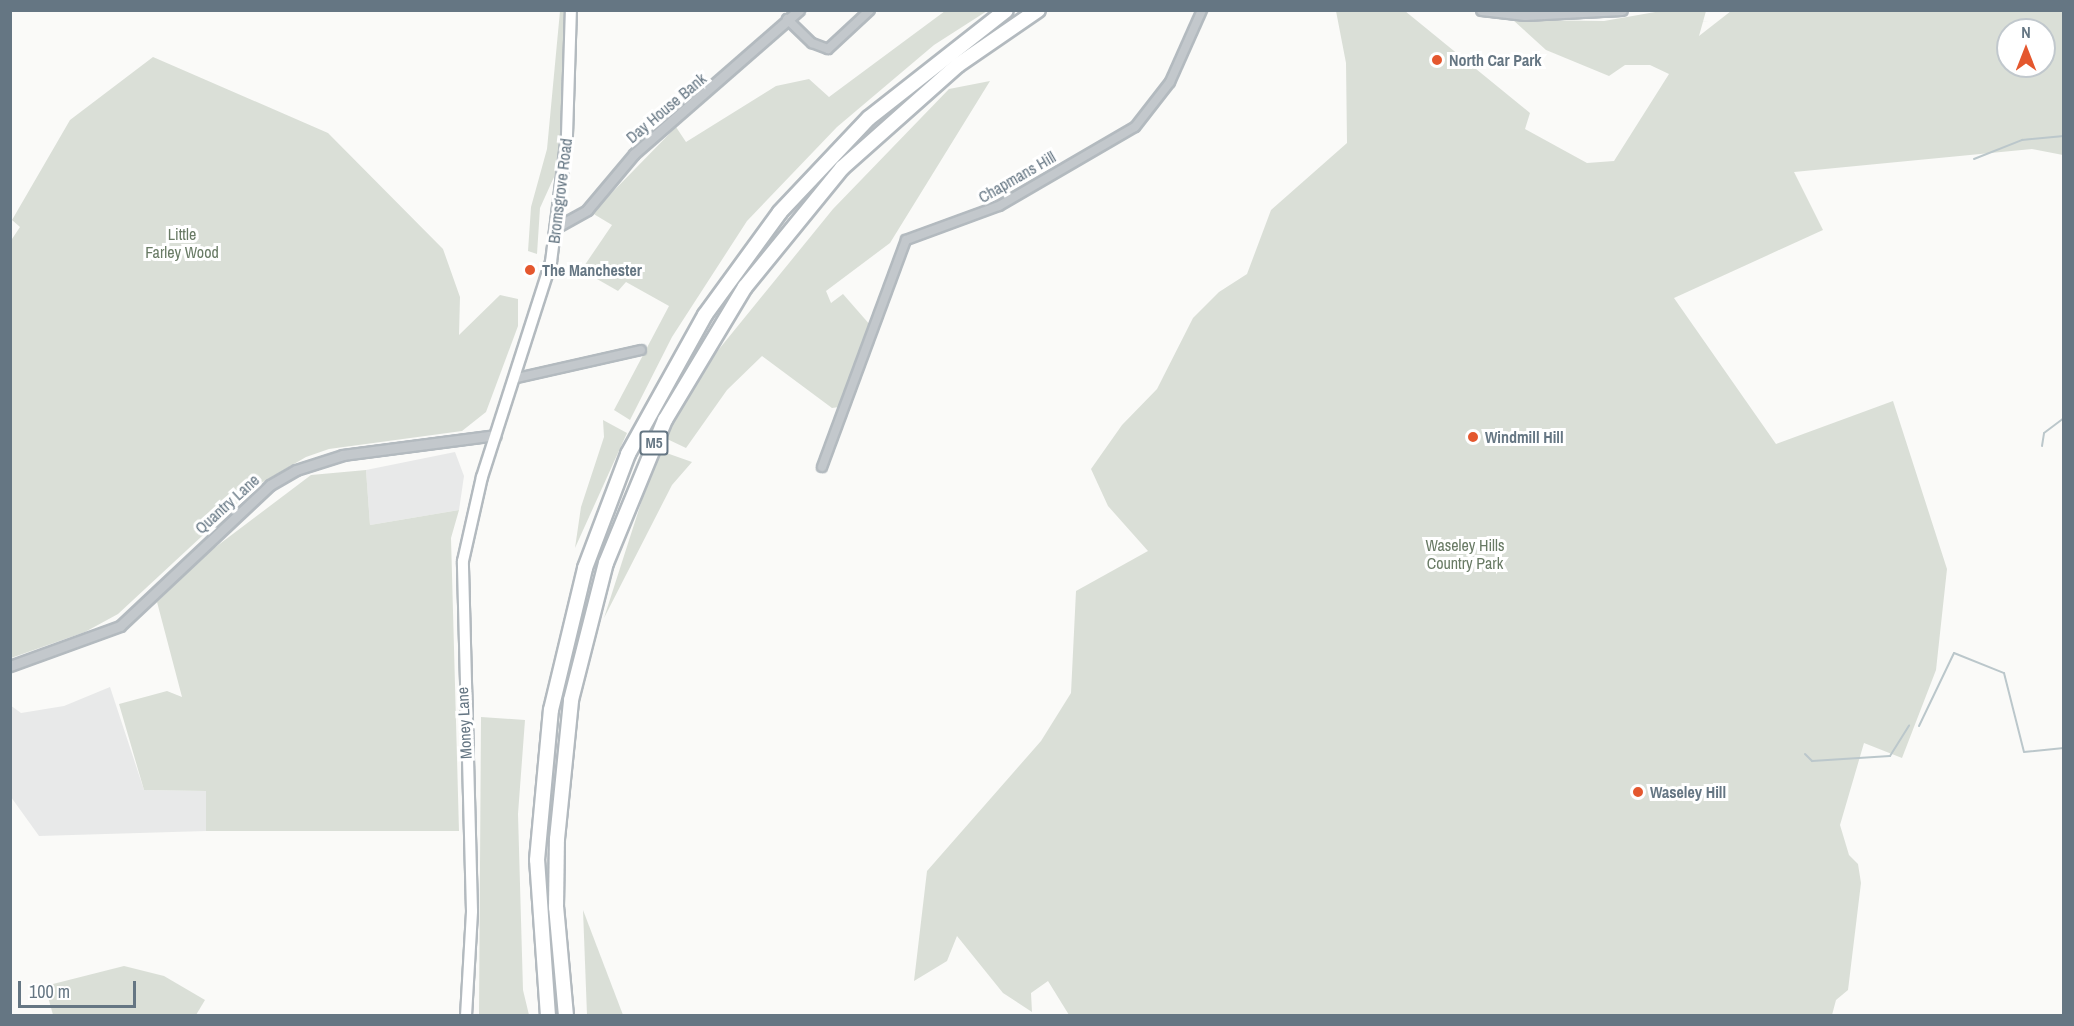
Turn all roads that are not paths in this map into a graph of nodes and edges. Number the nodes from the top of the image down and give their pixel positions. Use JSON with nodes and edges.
{"nodes":[{"id":1,"x":571,"y":10,"type":"edge"},
{"id":2,"x":799,"y":10,"type":"edge"},
{"id":3,"x":870,"y":10,"type":"edge"},
{"id":4,"x":1006,"y":10,"type":"edge"},
{"id":5,"x":1038,"y":10,"type":"edge"},
{"id":6,"x":1202,"y":10,"type":"edge"},
{"id":7,"x":1480,"y":10,"type":"edge"},
{"id":8,"x":1622,"y":10,"type":"edge"},
{"id":9,"x":787,"y":19,"type":"junction"},
{"id":10,"x":555,"y":228,"type":"junction"},
{"id":11,"x":641,"y":351,"type":"dead end"},
{"id":12,"x":517,"y":378,"type":"junction"},
{"id":13,"x":496,"y":435,"type":"junction"},
{"id":14,"x":822,"y":467,"type":"dead end"},
{"id":15,"x":10,"y":666,"type":"edge"},
{"id":16,"x":466,"y":1016,"type":"edge"},
{"id":17,"x":548,"y":1016,"type":"edge"},
{"id":18,"x":566,"y":1016,"type":"edge"}],
"edges":[{"from":1,"to":10,"type":"main road","name":"Bromsgrove Road"},
{"from":2,"to":9,"type":"street","name":"Day House Bank"},
{"from":3,"to":9,"type":"street"},
{"from":4,"to":17,"type":"highway","number":"M5"},
{"from":5,"to":18,"type":"highway","number":"M5"},
{"from":6,"to":14,"type":"street","name":"Chapmans Hill"},
{"from":7,"to":8,"type":"street"},
{"from":9,"to":10,"type":"street","name":"Day House Bank"},
{"from":10,"to":12,"type":"main road","name":"Bromsgrove Road"},
{"from":11,"to":12,"type":"street"},
{"from":12,"to":13,"type":"main road","name":"Bromsgrove Road"},
{"from":13,"to":15,"type":"street","name":"Quantry Lane"},
{"from":13,"to":16,"type":"main road","name":"Money Lane"}]}
